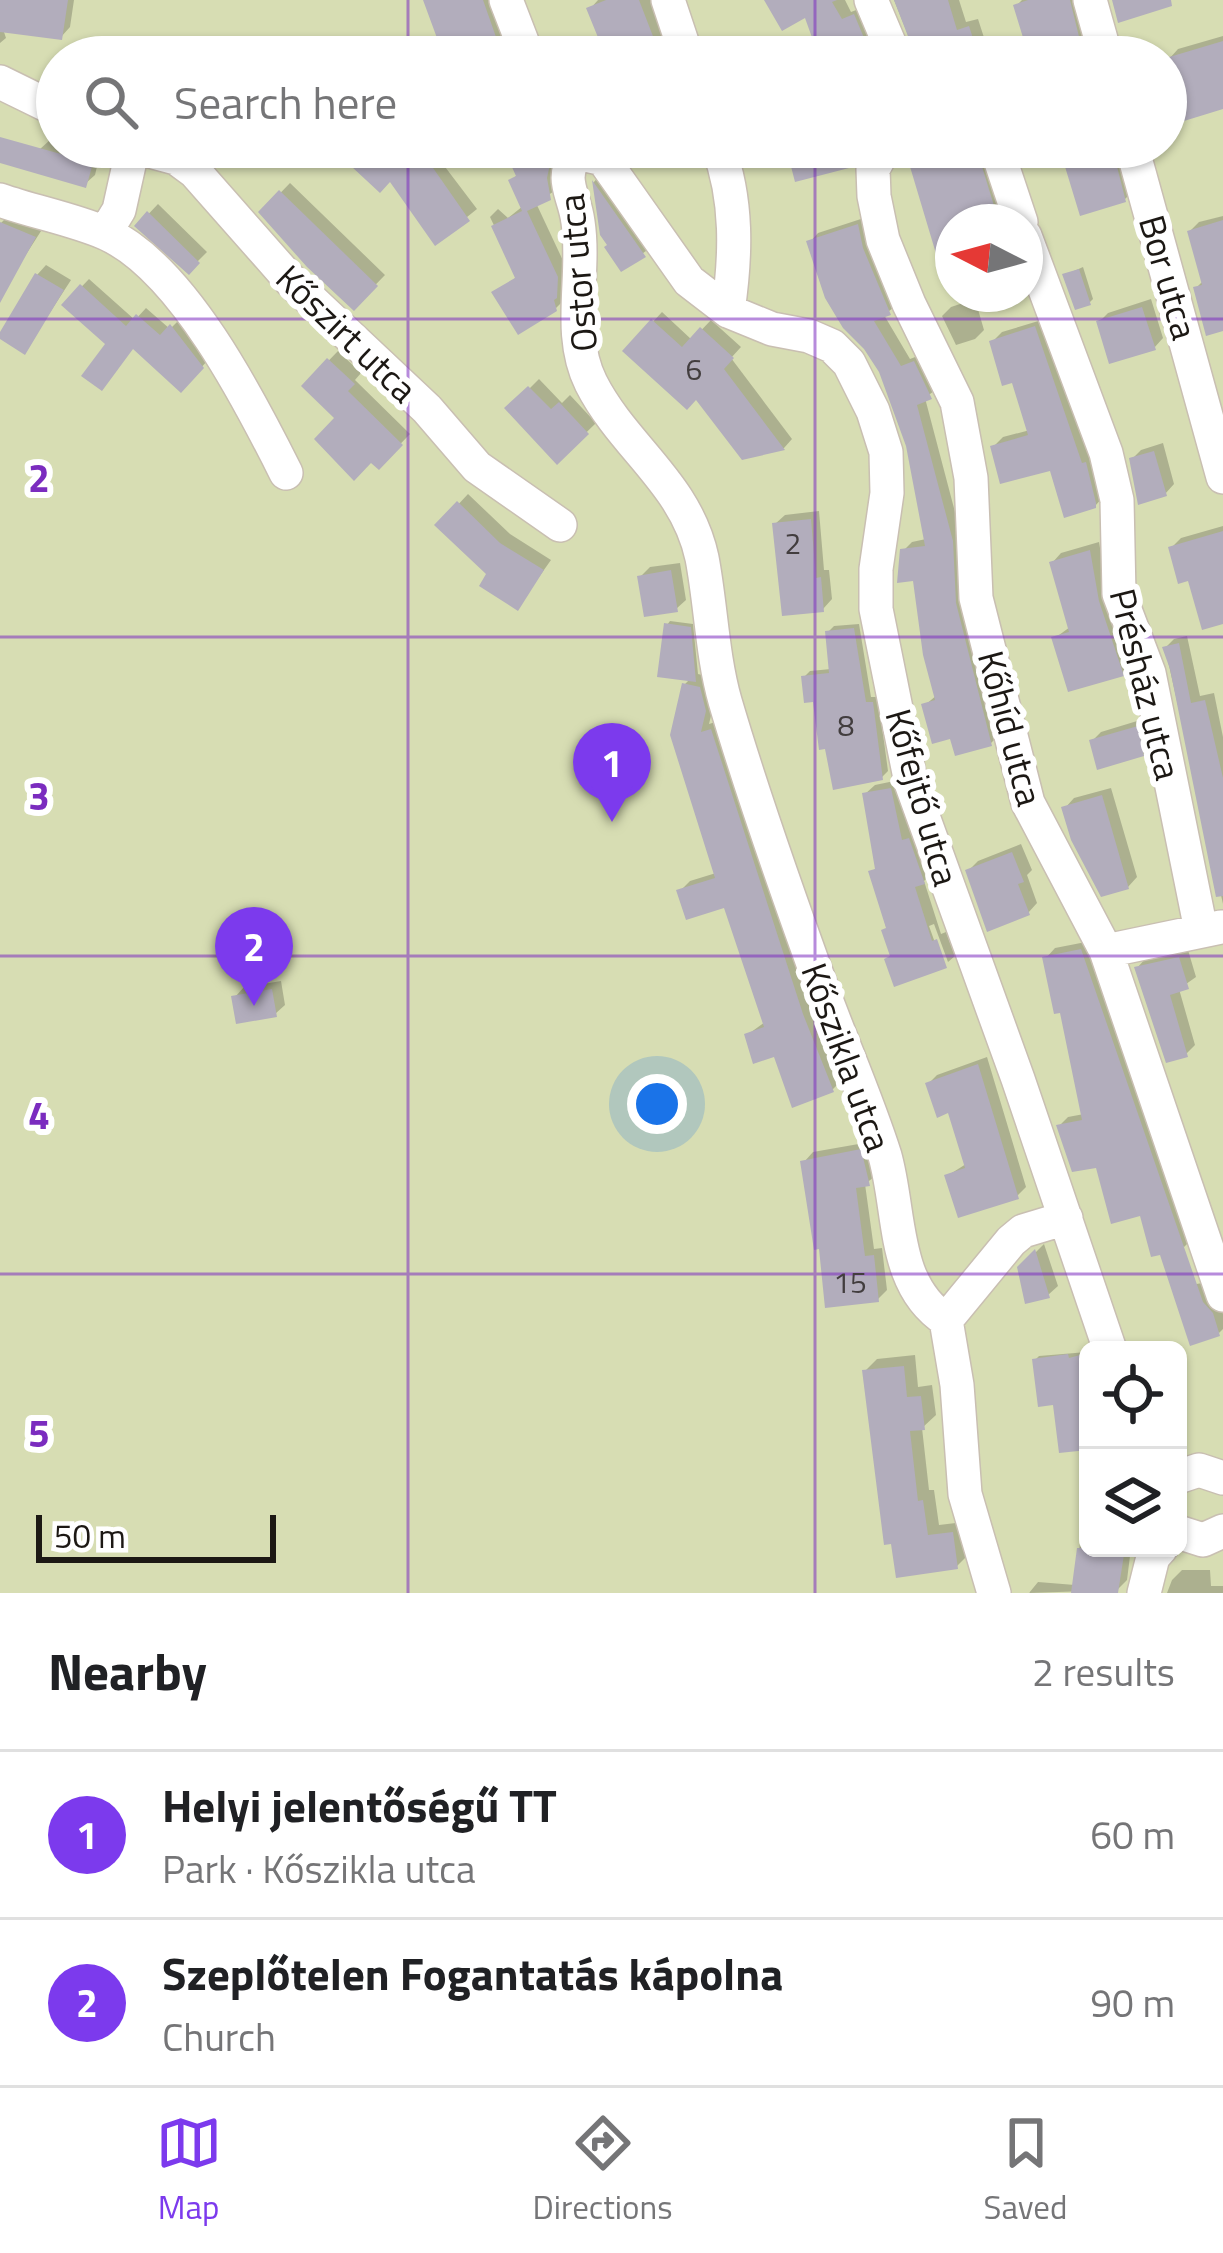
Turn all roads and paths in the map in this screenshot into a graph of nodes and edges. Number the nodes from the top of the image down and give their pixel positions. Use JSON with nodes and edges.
{"nodes":[{"id":1,"x":506,"y":0,"type":"edge"},
{"id":2,"x":668,"y":0,"type":"edge"},
{"id":3,"x":871,"y":0,"type":"edge"},
{"id":4,"x":1090,"y":0,"type":"edge"},
{"id":5,"x":520,"y":36,"type":"edge"},
{"id":6,"x":680,"y":36,"type":"edge"},
{"id":7,"x":886,"y":36,"type":"edge"},
{"id":8,"x":1100,"y":36,"type":"edge"},
{"id":9,"x":0,"y":82,"type":"edge"},
{"id":10,"x":36,"y":100,"type":"edge"},
{"id":11,"x":129,"y":168,"type":"edge"},
{"id":12,"x":190,"y":168,"type":"edge"},
{"id":13,"x":567,"y":168,"type":"edge"},
{"id":14,"x":609,"y":168,"type":"edge"},
{"id":15,"x":723,"y":168,"type":"edge"},
{"id":16,"x":874,"y":168,"type":"edge"},
{"id":17,"x":1003,"y":168,"type":"edge"},
{"id":18,"x":1138,"y":168,"type":"edge"},
{"id":19,"x":0,"y":200,"type":"edge"},
{"id":20,"x":1015,"y":204,"type":"edge"},
{"id":21,"x":105,"y":233,"type":"junction"},
{"id":22,"x":1043,"y":284,"type":"edge"},
{"id":23,"x":728,"y":311,"type":"junction"},
{"id":24,"x":286,"y":472,"type":"dead end"},
{"id":25,"x":1223,"y":477,"type":"edge"},
{"id":26,"x":689,"y":514,"type":"joint"},
{"id":27,"x":560,"y":525,"type":"dead end"},
{"id":28,"x":1212,"y":928,"type":"edge"},
{"id":29,"x":1106,"y":951,"type":"junction"},
{"id":30,"x":1066,"y":1218,"type":"junction"},
{"id":31,"x":1223,"y":1295,"type":"edge"},
{"id":32,"x":946,"y":1320,"type":"junction"},
{"id":33,"x":1107,"y":1341,"type":"edge"},
{"id":34,"x":1187,"y":1474,"type":"edge"},
{"id":35,"x":1223,"y":1478,"type":"edge"},
{"id":36,"x":1223,"y":1532,"type":"edge"},
{"id":37,"x":1187,"y":1535,"type":"edge"},
{"id":38,"x":1153,"y":1557,"type":"edge"},
{"id":39,"x":994,"y":1593,"type":"edge"},
{"id":40,"x":1144,"y":1593,"type":"edge"}],
"edges":[{"from":1,"to":5,"type":"street"},
{"from":2,"to":6,"type":"street"},
{"from":3,"to":7,"type":"street"},
{"from":4,"to":8,"type":"street"},
{"from":9,"to":10,"type":"street"},
{"from":11,"to":21,"type":"street"},
{"from":12,"to":27,"type":"street","name":"Kőszirt utca"},
{"from":13,"to":26,"type":"street","name":"Ostor utca"},
{"from":14,"to":23,"type":"street"},
{"from":15,"to":23,"type":"street"},
{"from":16,"to":29,"type":"street","name":"Kőhíd utca"},
{"from":17,"to":20,"type":"street"},
{"from":18,"to":25,"type":"street","name":"Bor utca"},
{"from":19,"to":21,"type":"street"},
{"from":21,"to":24,"type":"street"},
{"from":22,"to":28,"type":"street","name":"Présház utca"},
{"from":23,"to":30,"type":"street","name":"Kőfejtő utca"},
{"from":26,"to":32,"type":"street","name":"Kőszikla utca"},
{"from":28,"to":29,"type":"street"},
{"from":29,"to":31,"type":"street","name":"Kőhíd utca"},
{"from":30,"to":32,"type":"street"},
{"from":30,"to":33,"type":"street","name":"Kőfejtő utca"},
{"from":32,"to":39,"type":"street"},
{"from":34,"to":35,"type":"street"},
{"from":36,"to":37,"type":"street"},
{"from":38,"to":40,"type":"street"}]}
